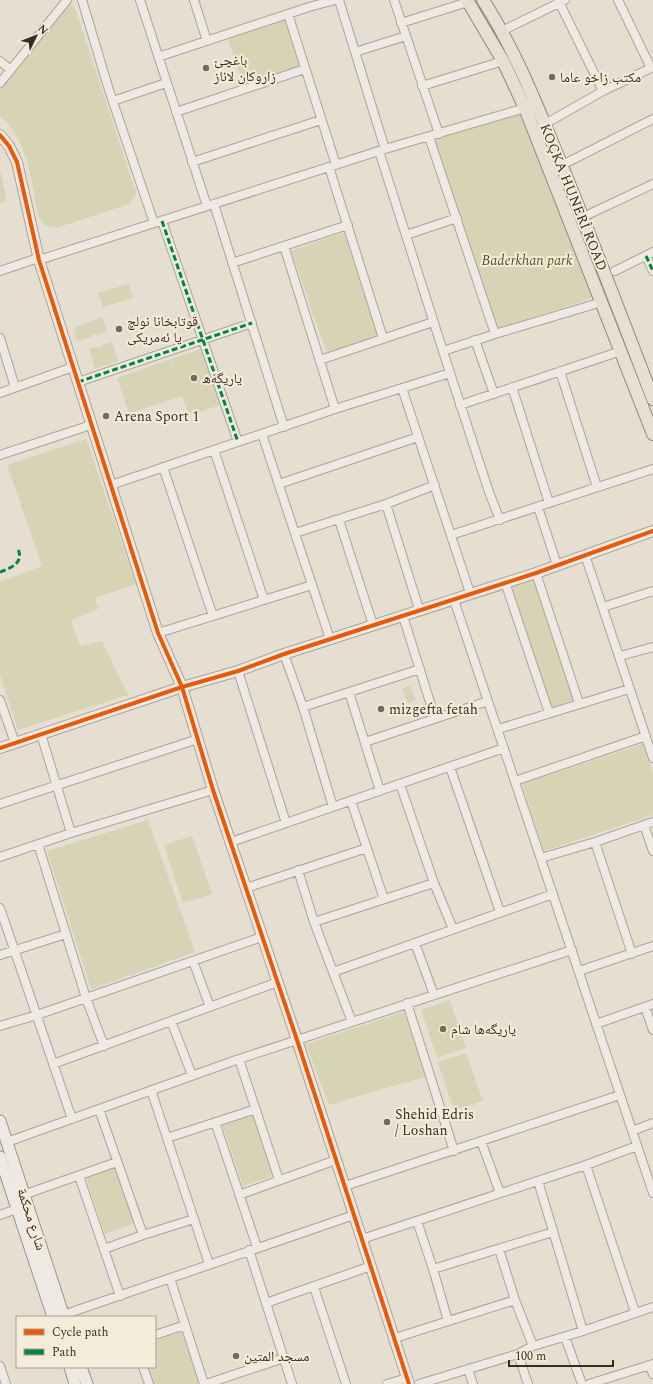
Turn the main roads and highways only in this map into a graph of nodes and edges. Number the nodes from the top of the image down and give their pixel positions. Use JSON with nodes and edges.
{"nodes":[{"id":1,"x":483,"y":0,"type":"edge"},
{"id":2,"x":468,"y":1,"type":"edge"},
{"id":3,"x":525,"y":77,"type":"junction"},
{"id":4,"x":514,"y":83,"type":"junction"},
{"id":5,"x":652,"y":394,"type":"edge"},
{"id":6,"x":653,"y":434,"type":"edge"},
{"id":7,"x":0,"y":1121,"type":"edge"},
{"id":8,"x":0,"y":1157,"type":"edge"},
{"id":9,"x":36,"y":1248,"type":"junction"},
{"id":10,"x":60,"y":1316,"type":"edge"},
{"id":11,"x":70,"y":1368,"type":"edge"},
{"id":12,"x":81,"y":1368,"type":"edge"},
{"id":13,"x":75,"y":1384,"type":"edge"},
{"id":14,"x":87,"y":1384,"type":"edge"}],
"edges":[{"from":1,"to":3,"type":"main road","name":"KOÇKA HUNERÎ ROAD"},
{"from":2,"to":4,"type":"main road"},
{"from":3,"to":4,"type":"main road"},
{"from":3,"to":5,"type":"main road","name":"KOÇKA HUNERÎ ROAD"},
{"from":4,"to":6,"type":"main road"},
{"from":7,"to":9,"type":"main road","name":"شارع محكمة"},
{"from":8,"to":9,"type":"main road","name":"شارع محكمة"},
{"from":9,"to":10,"type":"main road","name":"شارع محكمة"},
{"from":11,"to":13,"type":"main road"},
{"from":12,"to":14,"type":"main road"}]}
